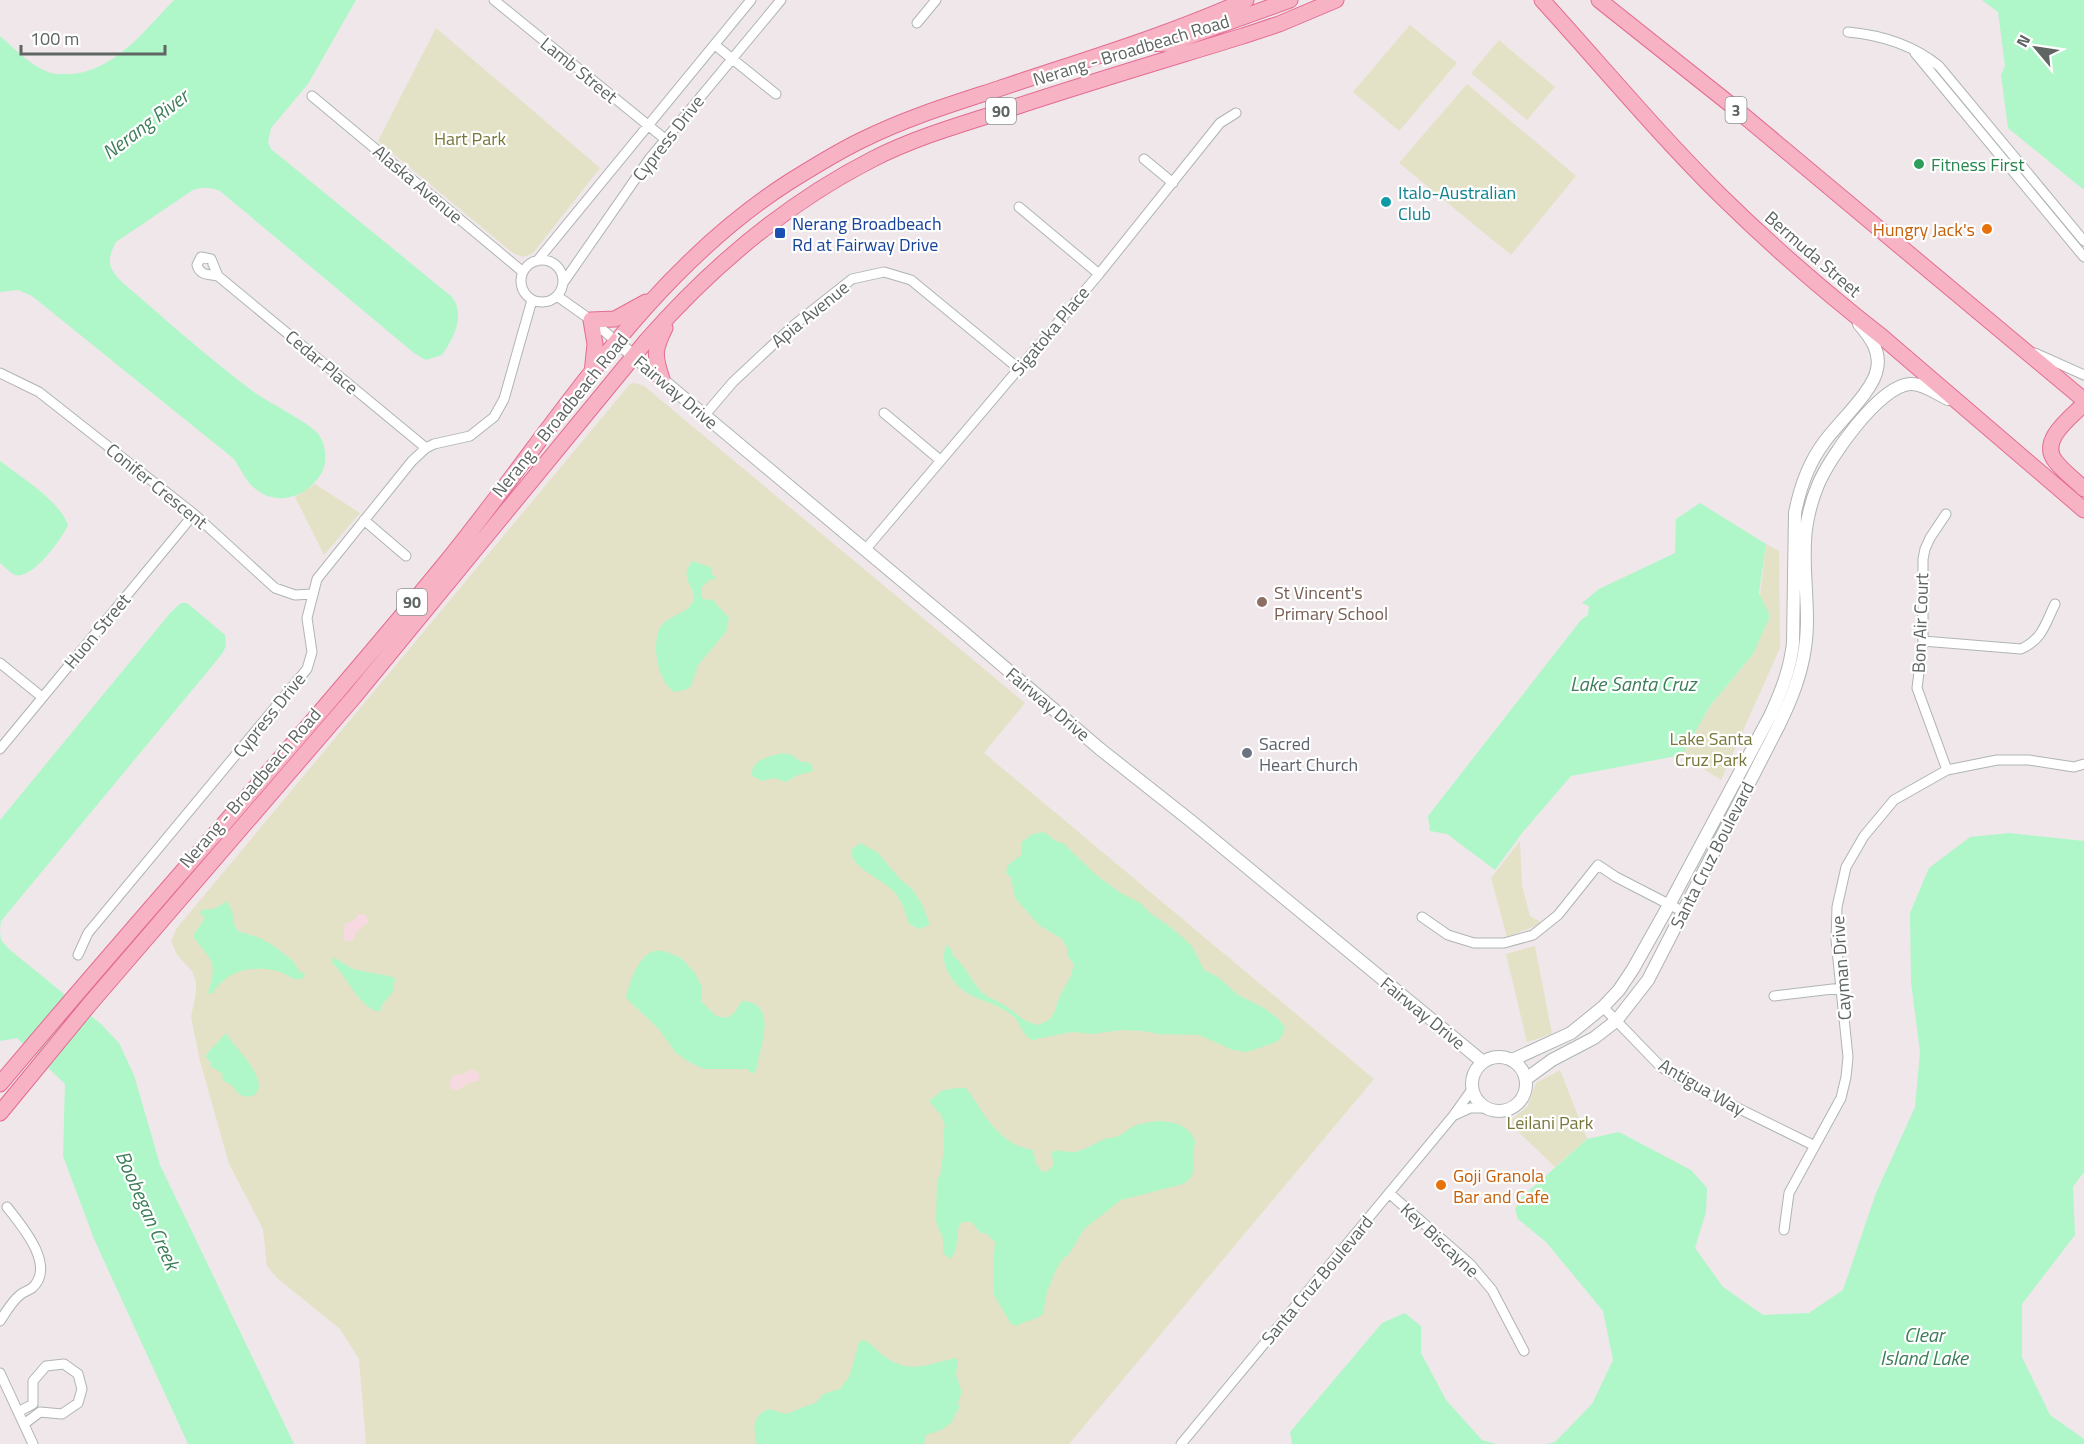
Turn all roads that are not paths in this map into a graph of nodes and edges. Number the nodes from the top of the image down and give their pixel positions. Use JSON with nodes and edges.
{"nodes":[{"id":1,"x":494,"y":0,"type":"edge"},
{"id":2,"x":751,"y":0,"type":"edge"},
{"id":3,"x":781,"y":0,"type":"edge"},
{"id":4,"x":936,"y":0,"type":"edge"},
{"id":5,"x":1246,"y":0,"type":"edge"},
{"id":6,"x":1290,"y":0,"type":"edge"},
{"id":7,"x":1336,"y":0,"type":"edge"},
{"id":8,"x":1542,"y":0,"type":"edge"},
{"id":9,"x":1599,"y":0,"type":"edge"},
{"id":10,"x":917,"y":23,"type":"dead end"},
{"id":11,"x":1848,"y":32,"type":"dead end"},
{"id":12,"x":1133,"y":43,"type":"junction"},
{"id":13,"x":715,"y":45,"type":"junction"},
{"id":14,"x":1905,"y":46,"type":"junction"},
{"id":15,"x":732,"y":59,"type":"junction"},
{"id":16,"x":776,"y":94,"type":"dead end"},
{"id":17,"x":1963,"y":94,"type":"junction"},
{"id":18,"x":312,"y":96,"type":"dead end"},
{"id":19,"x":1955,"y":101,"type":"junction"},
{"id":20,"x":1236,"y":113,"type":"dead end"},
{"id":21,"x":647,"y":125,"type":"junction"},
{"id":22,"x":665,"y":139,"type":"junction"},
{"id":23,"x":1996,"y":142,"type":"junction"},
{"id":24,"x":1144,"y":159,"type":"dead end"},
{"id":25,"x":1173,"y":183,"type":"junction"},
{"id":26,"x":1019,"y":207,"type":"dead end"},
{"id":27,"x":2074,"y":228,"type":"junction"},
{"id":28,"x":2065,"y":234,"type":"junction"},
{"id":29,"x":2084,"y":241,"type":"edge"},
{"id":30,"x":2084,"y":257,"type":"edge"},
{"id":31,"x":537,"y":261,"type":"junction"},
{"id":32,"x":523,"y":272,"type":"junction"},
{"id":33,"x":1099,"y":274,"type":"junction"},
{"id":34,"x":218,"y":276,"type":"dead end"},
{"id":35,"x":563,"y":283,"type":"junction"},
{"id":36,"x":557,"y":296,"type":"junction"},
{"id":37,"x":655,"y":298,"type":"junction"},
{"id":38,"x":532,"y":300,"type":"junction"},
{"id":39,"x":674,"y":309,"type":"junction"},
{"id":40,"x":1851,"y":313,"type":"junction"},
{"id":41,"x":591,"y":320,"type":"junction"},
{"id":42,"x":616,"y":342,"type":"junction"},
{"id":43,"x":2019,"y":346,"type":"junction"},
{"id":44,"x":634,"y":356,"type":"junction"},
{"id":45,"x":1018,"y":368,"type":"junction"},
{"id":46,"x":0,"y":373,"type":"edge"},
{"id":47,"x":592,"y":373,"type":"junction"},
{"id":48,"x":2084,"y":375,"type":"edge"},
{"id":49,"x":662,"y":379,"type":"junction"},
{"id":50,"x":1883,"y":397,"type":"junction"},
{"id":51,"x":2084,"y":402,"type":"edge"},
{"id":52,"x":1960,"y":404,"type":"junction"},
{"id":53,"x":884,"y":413,"type":"dead end"},
{"id":54,"x":704,"y":416,"type":"junction"},
{"id":55,"x":1839,"y":424,"type":"junction"},
{"id":56,"x":426,"y":448,"type":"junction"},
{"id":57,"x":940,"y":460,"type":"junction"},
{"id":58,"x":1804,"y":479,"type":"junction"},
{"id":59,"x":1818,"y":485,"type":"junction"},
{"id":60,"x":2084,"y":489,"type":"edge"},
{"id":61,"x":2084,"y":510,"type":"edge"},
{"id":62,"x":194,"y":514,"type":"junction"},
{"id":63,"x":1947,"y":514,"type":"dead end"},
{"id":64,"x":364,"y":520,"type":"junction"},
{"id":65,"x":865,"y":550,"type":"junction"},
{"id":66,"x":406,"y":556,"type":"dead end"},
{"id":67,"x":312,"y":594,"type":"junction"},
{"id":68,"x":2055,"y":603,"type":"dead end"},
{"id":69,"x":1923,"y":641,"type":"junction"},
{"id":70,"x":0,"y":663,"type":"edge"},
{"id":71,"x":42,"y":697,"type":"junction"},
{"id":72,"x":0,"y":749,"type":"edge"},
{"id":73,"x":2084,"y":764,"type":"edge"},
{"id":74,"x":1947,"y":770,"type":"junction"},
{"id":75,"x":1669,"y":905,"type":"junction"},
{"id":76,"x":1682,"y":911,"type":"junction"},
{"id":77,"x":1422,"y":917,"type":"dead end"},
{"id":78,"x":78,"y":955,"type":"dead end"},
{"id":79,"x":1841,"y":988,"type":"junction"},
{"id":80,"x":1774,"y":996,"type":"dead end"},
{"id":81,"x":1603,"y":1007,"type":"junction"},
{"id":82,"x":1616,"y":1021,"type":"junction"},
{"id":83,"x":1512,"y":1060,"type":"junction"},
{"id":84,"x":1483,"y":1062,"type":"junction"},
{"id":85,"x":1526,"y":1079,"type":"junction"},
{"id":86,"x":0,"y":1084,"type":"edge"},
{"id":87,"x":1473,"y":1088,"type":"junction"},
{"id":88,"x":1487,"y":1108,"type":"junction"},
{"id":89,"x":0,"y":1113,"type":"edge"},
{"id":90,"x":1453,"y":1116,"type":"junction"},
{"id":91,"x":1815,"y":1146,"type":"junction"},
{"id":92,"x":1389,"y":1193,"type":"junction"},
{"id":93,"x":7,"y":1207,"type":"dead end"},
{"id":94,"x":1784,"y":1230,"type":"dead end"},
{"id":95,"x":0,"y":1321,"type":"edge"},
{"id":96,"x":1524,"y":1351,"type":"dead end"},
{"id":97,"x":0,"y":1372,"type":"edge"},
{"id":98,"x":18,"y":1412,"type":"junction"},
{"id":99,"x":24,"y":1424,"type":"junction"},
{"id":100,"x":33,"y":1444,"type":"edge"},
{"id":101,"x":1181,"y":1444,"type":"edge"}],
"edges":[{"from":1,"to":21,"type":"street","name":"Lamb Street"},
{"from":2,"to":13,"type":"street","name":"Cypress Drive"},
{"from":3,"to":15,"type":"street","name":"Cypress Drive"},
{"from":4,"to":10,"type":"street"},
{"from":5,"to":12,"type":"main road","name":"Nerang - Broadbeach Road","number":"90"},
{"from":6,"to":12,"type":"main road"},
{"from":7,"to":39,"type":"main road","name":"Nerang - Broadbeach Road","number":"90"},
{"from":8,"to":40,"type":"main road","name":"Bermuda Street"},
{"from":9,"to":43,"type":"main road","number":"3"},
{"from":11,"to":14,"type":"street"},
{"from":12,"to":37,"type":"main road","name":"Nerang - Broadbeach Road","number":"90"},
{"from":13,"to":15,"type":"street"},
{"from":13,"to":21,"type":"street","name":"Cypress Drive"},
{"from":14,"to":17,"type":"street"},
{"from":14,"to":19,"type":"street"},
{"from":15,"to":16,"type":"street"},
{"from":15,"to":22,"type":"street","name":"Cypress Drive"},
{"from":17,"to":19,"type":"street"},
{"from":17,"to":23,"type":"street"},
{"from":18,"to":32,"type":"street","name":"Alaska Avenue"},
{"from":19,"to":23,"type":"street"},
{"from":20,"to":25,"type":"street","name":"Sigatoka Place"},
{"from":21,"to":22,"type":"street","name":"Lamb Street"},
{"from":21,"to":31,"type":"street","name":"Cypress Drive"},
{"from":22,"to":35,"type":"street","name":"Cypress Drive"},
{"from":23,"to":27,"type":"street"},
{"from":23,"to":28,"type":"street"},
{"from":24,"to":25,"type":"street"},
{"from":25,"to":33,"type":"street","name":"Sigatoka Place"},
{"from":26,"to":33,"type":"street"},
{"from":27,"to":28,"type":"street"},
{"from":27,"to":29,"type":"street"},
{"from":28,"to":30,"type":"street"},
{"from":31,"to":32,"type":"street"},
{"from":31,"to":35,"type":"street"},
{"from":32,"to":38,"type":"street"},
{"from":33,"to":45,"type":"street","name":"Sigatoka Place"},
{"from":34,"to":56,"type":"street","name":"Cedar Place"},
{"from":35,"to":36,"type":"street"},
{"from":36,"to":38,"type":"street"},
{"from":36,"to":41,"type":"street"},
{"from":37,"to":41,"type":"main road"},
{"from":37,"to":42,"type":"main road","name":"Nerang - Broadbeach Road","number":"90"},
{"from":38,"to":56,"type":"street","name":"Cypress Drive"},
{"from":39,"to":44,"type":"main road","name":"Nerang - Broadbeach Road","number":"90"},
{"from":39,"to":49,"type":"main road"},
{"from":40,"to":52,"type":"main road","name":"Bermuda Street"},
{"from":40,"to":55,"type":"street","name":"Santa Cruz Boulevard"},
{"from":41,"to":42,"type":"street"},
{"from":41,"to":47,"type":"main road"},
{"from":42,"to":44,"type":"street","name":"Fairway Drive"},
{"from":42,"to":47,"type":"main road","name":"Nerang - Broadbeach Road","number":"90"},
{"from":43,"to":48,"type":"street"},
{"from":43,"to":51,"type":"main road","number":"3"},
{"from":44,"to":49,"type":"street","name":"Fairway Drive"},
{"from":44,"to":89,"type":"main road","name":"Nerang - Broadbeach Road","number":"90"},
{"from":45,"to":54,"type":"street","name":"Apia Avenue"},
{"from":45,"to":57,"type":"street","name":"Sigatoka Place"},
{"from":46,"to":62,"type":"street","name":"Conifer Crescent"},
{"from":47,"to":86,"type":"main road","name":"Nerang - Broadbeach Road","number":"90"},
{"from":49,"to":54,"type":"street","name":"Fairway Drive"},
{"from":50,"to":52,"type":"street","name":"Santa Cruz Boulevard"},
{"from":50,"to":55,"type":"street"},
{"from":50,"to":59,"type":"street","name":"Santa Cruz Boulevard"},
{"from":51,"to":60,"type":"main road"},
{"from":52,"to":61,"type":"main road","name":"Bermuda Street"},
{"from":53,"to":57,"type":"street"},
{"from":54,"to":65,"type":"street","name":"Fairway Drive"},
{"from":55,"to":58,"type":"street","name":"Santa Cruz Boulevard"},
{"from":56,"to":64,"type":"street","name":"Cypress Drive"},
{"from":57,"to":65,"type":"street","name":"Sigatoka Place"},
{"from":58,"to":59,"type":"street"},
{"from":58,"to":75,"type":"street","name":"Santa Cruz Boulevard"},
{"from":59,"to":76,"type":"street","name":"Santa Cruz Boulevard"},
{"from":62,"to":67,"type":"street","name":"Conifer Crescent"},
{"from":62,"to":71,"type":"street","name":"Huon Street"},
{"from":63,"to":69,"type":"street","name":"Bon Air Court"},
{"from":64,"to":66,"type":"street"},
{"from":64,"to":67,"type":"street","name":"Cypress Drive"},
{"from":65,"to":84,"type":"street","name":"Fairway Drive"},
{"from":67,"to":78,"type":"street","name":"Cypress Drive"},
{"from":68,"to":69,"type":"street"},
{"from":69,"to":74,"type":"street","name":"Bon Air Court"},
{"from":70,"to":71,"type":"street"},
{"from":71,"to":72,"type":"street","name":"Huon Street"},
{"from":73,"to":74,"type":"street","name":"Cayman Drive"},
{"from":74,"to":79,"type":"street","name":"Cayman Drive"},
{"from":75,"to":76,"type":"street"},
{"from":75,"to":77,"type":"street"},
{"from":75,"to":81,"type":"street","name":"Santa Cruz Boulevard"},
{"from":76,"to":82,"type":"street","name":"Santa Cruz Boulevard"},
{"from":79,"to":80,"type":"street"},
{"from":79,"to":91,"type":"street","name":"Cayman Drive"},
{"from":81,"to":82,"type":"street","name":"Antigua Way"},
{"from":81,"to":83,"type":"street","name":"Santa Cruz Boulevard"},
{"from":82,"to":85,"type":"street","name":"Santa Cruz Boulevard"},
{"from":82,"to":91,"type":"street","name":"Antigua Way"},
{"from":83,"to":84,"type":"street"},
{"from":83,"to":85,"type":"street"},
{"from":84,"to":87,"type":"street"},
{"from":85,"to":88,"type":"street"},
{"from":87,"to":88,"type":"street"},
{"from":87,"to":90,"type":"street","name":"Santa Cruz Boulevard"},
{"from":88,"to":90,"type":"street"},
{"from":90,"to":92,"type":"street","name":"Santa Cruz Boulevard"},
{"from":91,"to":94,"type":"street","name":"Cayman Drive"},
{"from":92,"to":96,"type":"street","name":"Key Biscayne"},
{"from":92,"to":101,"type":"street","name":"Santa Cruz Boulevard"},
{"from":93,"to":95,"type":"street"},
{"from":97,"to":98,"type":"street"},
{"from":98,"to":99,"type":"street"},
{"from":98,"to":99,"type":"street"},
{"from":99,"to":100,"type":"street"}]}
